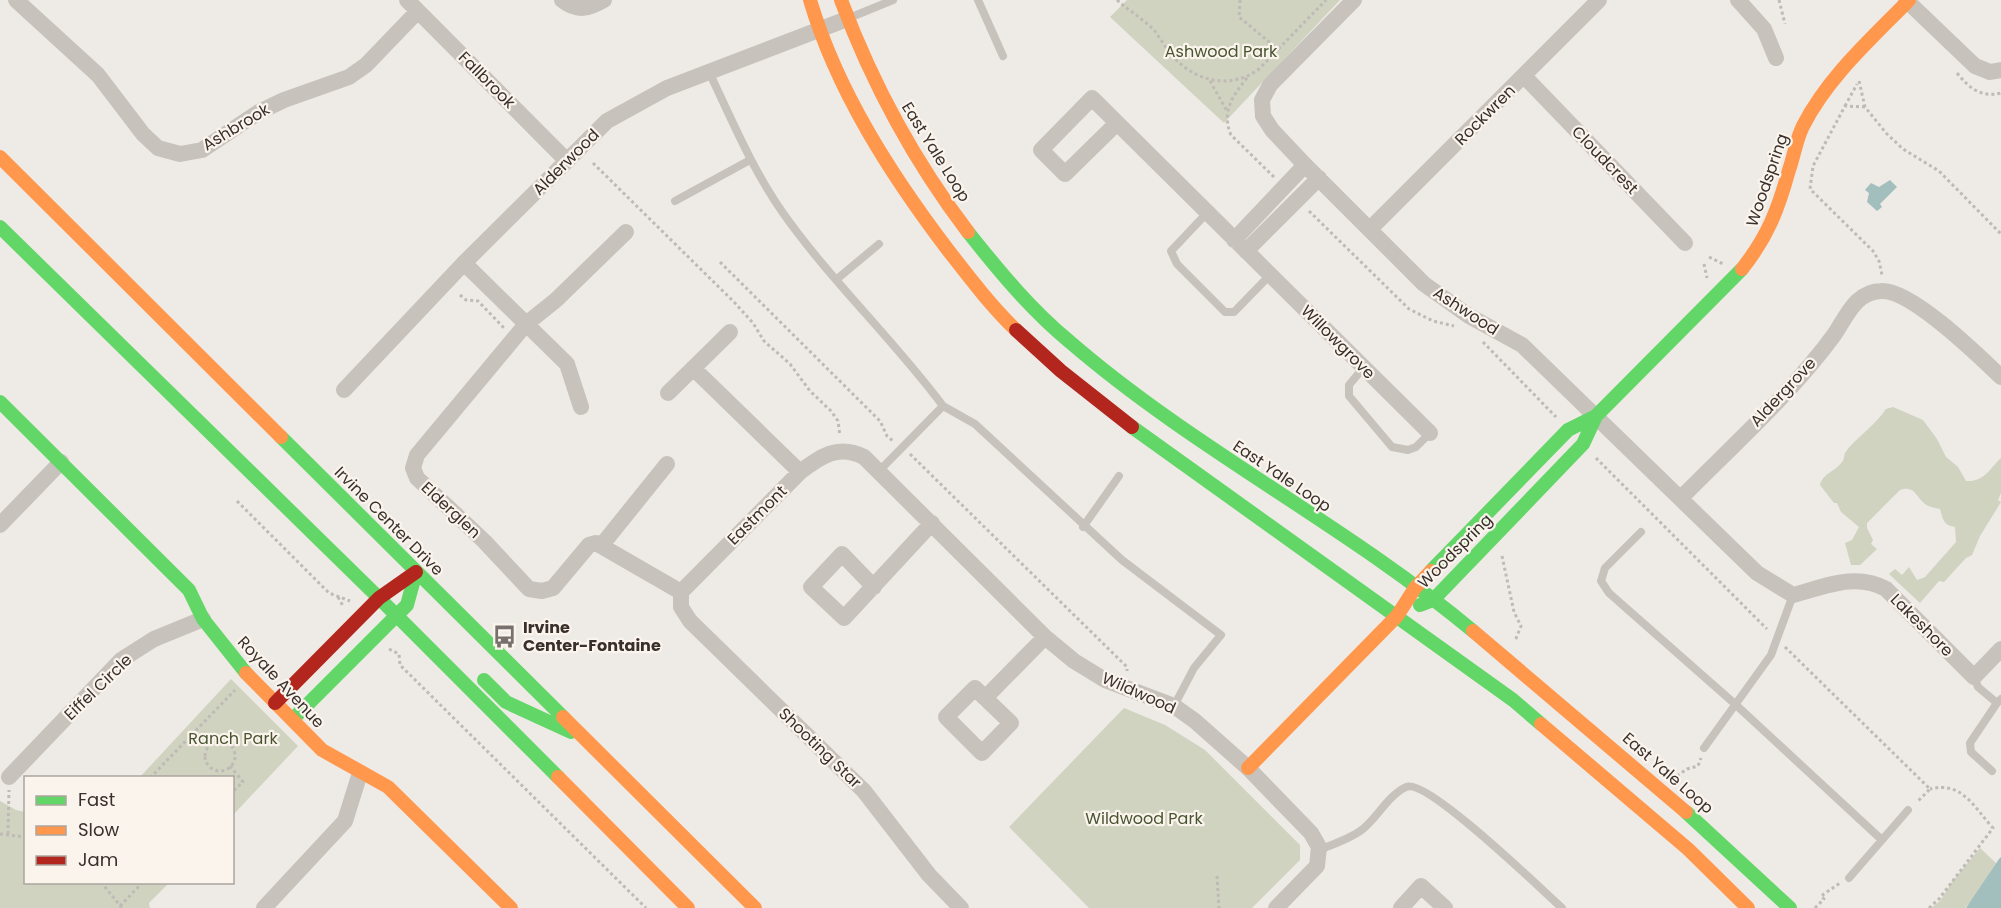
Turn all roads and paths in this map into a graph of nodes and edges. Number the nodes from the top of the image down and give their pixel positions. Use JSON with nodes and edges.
{"nodes":[{"id":1,"x":16,"y":0,"type":"edge"},
{"id":2,"x":562,"y":0,"type":"edge"},
{"id":3,"x":604,"y":0,"type":"edge"},
{"id":4,"x":810,"y":0,"type":"edge"},
{"id":5,"x":841,"y":0,"type":"edge"},
{"id":6,"x":893,"y":0,"type":"edge"},
{"id":7,"x":978,"y":0,"type":"edge"},
{"id":8,"x":1117,"y":0,"type":"edge"},
{"id":9,"x":1240,"y":0,"type":"edge"},
{"id":10,"x":1326,"y":0,"type":"edge"},
{"id":11,"x":1354,"y":0,"type":"edge"},
{"id":12,"x":1599,"y":0,"type":"edge"},
{"id":13,"x":1738,"y":0,"type":"edge"},
{"id":14,"x":1779,"y":0,"type":"edge"},
{"id":15,"x":1908,"y":0,"type":"edge"},
{"id":16,"x":413,"y":6,"type":"edge"},
{"id":17,"x":847,"y":19,"type":"junction"},
{"id":18,"x":1785,"y":24,"type":"dead end"},
{"id":19,"x":819,"y":30,"type":"junction"},
{"id":20,"x":1279,"y":50,"type":"junction"},
{"id":21,"x":1003,"y":56,"type":"dead end"},
{"id":22,"x":1776,"y":58,"type":"dead end"},
{"id":23,"x":1290,"y":66,"type":"junction"},
{"id":24,"x":2001,"y":70,"type":"edge"},
{"id":25,"x":1956,"y":71,"type":"dead end"},
{"id":26,"x":709,"y":72,"type":"junction"},
{"id":27,"x":1863,"y":75,"type":"dead end"},
{"id":28,"x":1524,"y":76,"type":"junction"},
{"id":29,"x":1210,"y":81,"type":"junction"},
{"id":30,"x":1858,"y":82,"type":"junction"},
{"id":31,"x":2001,"y":93,"type":"edge"},
{"id":32,"x":1845,"y":106,"type":"junction"},
{"id":33,"x":1864,"y":107,"type":"junction"},
{"id":34,"x":1227,"y":112,"type":"dead end"},
{"id":35,"x":1116,"y":123,"type":"junction"},
{"id":36,"x":0,"y":157,"type":"edge"},
{"id":37,"x":750,"y":160,"type":"junction"},
{"id":38,"x":567,"y":161,"type":"junction"},
{"id":39,"x":593,"y":163,"type":"dead end"},
{"id":40,"x":1305,"y":165,"type":"junction"},
{"id":41,"x":1319,"y":178,"type":"junction"},
{"id":42,"x":675,"y":201,"type":"dead end"},
{"id":43,"x":1207,"y":213,"type":"junction"},
{"id":44,"x":0,"y":227,"type":"edge"},
{"id":45,"x":1370,"y":229,"type":"junction"},
{"id":46,"x":626,"y":232,"type":"dead end"},
{"id":47,"x":2001,"y":234,"type":"edge"},
{"id":48,"x":1685,"y":243,"type":"dead end"},
{"id":49,"x":879,"y":244,"type":"dead end"},
{"id":50,"x":1240,"y":246,"type":"junction"},
{"id":51,"x":1709,"y":257,"type":"dead end"},
{"id":52,"x":720,"y":262,"type":"dead end"},
{"id":53,"x":464,"y":263,"type":"junction"},
{"id":54,"x":1704,"y":264,"type":"dead end"},
{"id":55,"x":1724,"y":265,"type":"dead end"},
{"id":56,"x":1270,"y":275,"type":"junction"},
{"id":57,"x":837,"y":279,"type":"junction"},
{"id":58,"x":1707,"y":283,"type":"dead end"},
{"id":59,"x":1883,"y":291,"type":"junction"},
{"id":60,"x":460,"y":295,"type":"dead end"},
{"id":61,"x":526,"y":324,"type":"junction"},
{"id":62,"x":507,"y":331,"type":"dead end"},
{"id":63,"x":730,"y":332,"type":"dead end"},
{"id":64,"x":1364,"y":367,"type":"junction"},
{"id":65,"x":693,"y":368,"type":"junction"},
{"id":66,"x":2001,"y":377,"type":"edge"},
{"id":67,"x":344,"y":390,"type":"dead end"},
{"id":68,"x":668,"y":393,"type":"dead end"},
{"id":69,"x":0,"y":402,"type":"edge"},
{"id":70,"x":943,"y":406,"type":"junction"},
{"id":71,"x":581,"y":407,"type":"dead end"},
{"id":72,"x":1596,"y":416,"type":"junction"},
{"id":73,"x":1431,"y":433,"type":"joint"},
{"id":74,"x":840,"y":443,"type":"junction"},
{"id":75,"x":902,"y":448,"type":"junction"},
{"id":76,"x":61,"y":462,"type":"junction"},
{"id":77,"x":667,"y":464,"type":"dead end"},
{"id":78,"x":880,"y":470,"type":"junction"},
{"id":79,"x":800,"y":472,"type":"junction"},
{"id":80,"x":1119,"y":476,"type":"dead end"},
{"id":81,"x":1681,"y":498,"type":"junction"},
{"id":82,"x":932,"y":523,"type":"junction"},
{"id":83,"x":0,"y":525,"type":"edge"},
{"id":84,"x":1083,"y":527,"type":"junction"},
{"id":85,"x":1641,"y":532,"type":"dead end"},
{"id":86,"x":1491,"y":539,"type":"junction"},
{"id":87,"x":601,"y":546,"type":"junction"},
{"id":88,"x":416,"y":572,"type":"junction"},
{"id":89,"x":874,"y":587,"type":"dead end"},
{"id":90,"x":1415,"y":588,"type":"junction"},
{"id":91,"x":681,"y":592,"type":"junction"},
{"id":92,"x":1793,"y":595,"type":"junction"},
{"id":93,"x":379,"y":598,"type":"junction"},
{"id":94,"x":1433,"y":600,"type":"junction"},
{"id":95,"x":411,"y":609,"type":"junction"},
{"id":96,"x":395,"y":616,"type":"junction"},
{"id":97,"x":1397,"y":616,"type":"junction"},
{"id":98,"x":203,"y":619,"type":"junction"},
{"id":99,"x":1045,"y":637,"type":"junction"},
{"id":100,"x":1516,"y":640,"type":"dead end"},
{"id":101,"x":2001,"y":649,"type":"edge"},
{"id":102,"x":399,"y":654,"type":"dead end"},
{"id":103,"x":473,"y":670,"type":"dead end"},
{"id":104,"x":1128,"y":673,"type":"dead end"},
{"id":105,"x":249,"y":676,"type":"junction"},
{"id":106,"x":1974,"y":676,"type":"junction"},
{"id":107,"x":985,"y":698,"type":"dead end"},
{"id":108,"x":1999,"y":701,"type":"edge"},
{"id":109,"x":275,"y":703,"type":"junction"},
{"id":110,"x":1735,"y":704,"type":"junction"},
{"id":111,"x":1173,"y":706,"type":"junction"},
{"id":112,"x":293,"y":719,"type":"junction"},
{"id":113,"x":195,"y":732,"type":"junction"},
{"id":114,"x":586,"y":738,"type":"junction"},
{"id":115,"x":208,"y":746,"type":"junction"},
{"id":116,"x":1704,"y":748,"type":"joint"},
{"id":117,"x":230,"y":766,"type":"junction"},
{"id":118,"x":1248,"y":768,"type":"junction"},
{"id":119,"x":1992,"y":771,"type":"dead end"},
{"id":120,"x":360,"y":773,"type":"junction"},
{"id":121,"x":151,"y":776,"type":"edge"},
{"id":122,"x":9,"y":777,"type":"joint"},
{"id":123,"x":1930,"y":789,"type":"dead end"},
{"id":124,"x":234,"y":790,"type":"edge"},
{"id":125,"x":1663,"y":791,"type":"junction"},
{"id":126,"x":1908,"y":810,"type":"dead end"},
{"id":127,"x":0,"y":834,"type":"edge"},
{"id":128,"x":8,"y":834,"type":"junction"},
{"id":129,"x":24,"y":837,"type":"edge"},
{"id":130,"x":1882,"y":840,"type":"junction"},
{"id":131,"x":1318,"y":850,"type":"junction"},
{"id":132,"x":1217,"y":876,"type":"dead end"},
{"id":133,"x":1849,"y":878,"type":"dead end"},
{"id":134,"x":103,"y":884,"type":"edge"},
{"id":135,"x":141,"y":884,"type":"edge"},
{"id":136,"x":1826,"y":891,"type":"dead end"},
{"id":137,"x":121,"y":907,"type":"edge"},
{"id":138,"x":264,"y":908,"type":"edge"},
{"id":139,"x":511,"y":908,"type":"edge"},
{"id":140,"x":646,"y":908,"type":"edge"},
{"id":141,"x":688,"y":908,"type":"edge"},
{"id":142,"x":755,"y":908,"type":"edge"},
{"id":143,"x":961,"y":908,"type":"edge"},
{"id":144,"x":1219,"y":908,"type":"edge"},
{"id":145,"x":1276,"y":908,"type":"edge"},
{"id":146,"x":1401,"y":908,"type":"edge"},
{"id":147,"x":1445,"y":908,"type":"edge"},
{"id":148,"x":1562,"y":908,"type":"edge"},
{"id":149,"x":1748,"y":908,"type":"edge"},
{"id":150,"x":1790,"y":908,"type":"edge"},
{"id":151,"x":1815,"y":908,"type":"edge"},
{"id":152,"x":1929,"y":908,"type":"edge"}],
"edges":[{"from":1,"to":16,"type":"street","name":"Ashbrook"},
{"from":2,"to":3,"type":"street"},
{"from":4,"to":19,"type":"main road"},
{"from":5,"to":17,"type":"main road","name":"East Yale Loop"},
{"from":6,"to":17,"type":"lane"},
{"from":7,"to":21,"type":"lane"},
{"from":8,"to":29,"type":"path"},
{"from":9,"to":20,"type":"path"},
{"from":10,"to":20,"type":"path"},
{"from":11,"to":23,"type":"street","name":"Ashwood"},
{"from":12,"to":28,"type":"street","name":"Rockwren"},
{"from":13,"to":22,"type":"street"},
{"from":14,"to":18,"type":"path"},
{"from":15,"to":24,"type":"street"},
{"from":15,"to":72,"type":"main road","name":"Woodspring"},
{"from":16,"to":38,"type":"street","name":"Fallbrook"},
{"from":17,"to":19,"type":"street","name":"Alderwood"},
{"from":17,"to":90,"type":"main road","name":"East Yale Loop"},
{"from":19,"to":26,"type":"street","name":"Alderwood"},
{"from":19,"to":97,"type":"main road"},
{"from":20,"to":23,"type":"path"},
{"from":20,"to":29,"type":"path"},
{"from":23,"to":40,"type":"street","name":"Ashwood"},
{"from":25,"to":31,"type":"path"},
{"from":26,"to":37,"type":"lane"},
{"from":26,"to":38,"type":"street","name":"Alderwood"},
{"from":27,"to":30,"type":"path"},
{"from":28,"to":45,"type":"street","name":"Rockwren"},
{"from":28,"to":48,"type":"street","name":"Cloudcrest"},
{"from":29,"to":34,"type":"path"},
{"from":30,"to":32,"type":"path"},
{"from":30,"to":33,"type":"path"},
{"from":32,"to":33,"type":"path"},
{"from":32,"to":59,"type":"path"},
{"from":33,"to":47,"type":"path"},
{"from":35,"to":35,"type":"street","name":"Willowgrove"},
{"from":35,"to":43,"type":"street","name":"Willowgrove"},
{"from":36,"to":88,"type":"main road","name":"Irvine Center Drive"},
{"from":37,"to":42,"type":"lane"},
{"from":37,"to":57,"type":"lane"},
{"from":38,"to":53,"type":"street","name":"Alderwood"},
{"from":39,"to":74,"type":"path"},
{"from":40,"to":41,"type":"street","name":"Ashwood"},
{"from":40,"to":50,"type":"street"},
{"from":41,"to":45,"type":"street","name":"Ashwood"},
{"from":41,"to":50,"type":"street"},
{"from":43,"to":50,"type":"street","name":"Willowgrove"},
{"from":43,"to":56,"type":"lane"},
{"from":44,"to":93,"type":"main road"},
{"from":45,"to":72,"type":"street","name":"Ashwood"},
{"from":46,"to":61,"type":"street","name":"Elderglen"},
{"from":49,"to":57,"type":"lane"},
{"from":50,"to":56,"type":"street","name":"Willowgrove"},
{"from":51,"to":55,"type":"path"},
{"from":52,"to":75,"type":"path"},
{"from":53,"to":61,"type":"street"},
{"from":53,"to":67,"type":"street","name":"Alderwood"},
{"from":54,"to":58,"type":"path"},
{"from":56,"to":64,"type":"street","name":"Willowgrove"},
{"from":57,"to":70,"type":"lane"},
{"from":59,"to":66,"type":"street"},
{"from":59,"to":81,"type":"street","name":"Aldergrove"},
{"from":60,"to":62,"type":"path"},
{"from":61,"to":71,"type":"street"},
{"from":61,"to":87,"type":"street","name":"Elderglen"},
{"from":63,"to":65,"type":"street"},
{"from":64,"to":73,"type":"street","name":"Willowgrove"},
{"from":64,"to":73,"type":"lane"},
{"from":65,"to":68,"type":"street"},
{"from":65,"to":79,"type":"street"},
{"from":69,"to":76,"type":"main road","name":"Royale Avenue"},
{"from":70,"to":75,"type":"lane"},
{"from":70,"to":84,"type":"lane"},
{"from":72,"to":81,"type":"street","name":"Ashwood"},
{"from":72,"to":86,"type":"main road","name":"Woodspring"},
{"from":72,"to":90,"type":"main road","name":"Woodspring"},
{"from":74,"to":78,"type":"street","name":"Wildwood"},
{"from":74,"to":79,"type":"street","name":"Eastmont"},
{"from":75,"to":78,"type":"lane"},
{"from":75,"to":104,"type":"path"},
{"from":76,"to":83,"type":"street"},
{"from":76,"to":98,"type":"main road","name":"Royale Avenue"},
{"from":77,"to":87,"type":"street","name":"Elderglen"},
{"from":78,"to":82,"type":"street","name":"Wildwood"},
{"from":79,"to":91,"type":"street","name":"Eastmont"},
{"from":80,"to":84,"type":"lane"},
{"from":81,"to":92,"type":"street","name":"Ashwood"},
{"from":82,"to":89,"type":"street"},
{"from":82,"to":99,"type":"street","name":"Wildwood"},
{"from":84,"to":111,"type":"lane"},
{"from":85,"to":110,"type":"lane"},
{"from":86,"to":94,"type":"main road","name":"Woodspring"},
{"from":86,"to":100,"type":"path"},
{"from":87,"to":91,"type":"street"},
{"from":88,"to":93,"type":"main road"},
{"from":88,"to":95,"type":"main road"},
{"from":88,"to":114,"type":"main road","name":"Irvine Center Drive"},
{"from":90,"to":94,"type":"main road","name":"East Yale Loop"},
{"from":90,"to":97,"type":"main road","name":"Woodspring"},
{"from":91,"to":143,"type":"street","name":"Shooting Star"},
{"from":92,"to":106,"type":"street","name":"Lakeshore"},
{"from":92,"to":110,"type":"lane"},
{"from":93,"to":95,"type":"main road"},
{"from":93,"to":96,"type":"main road"},
{"from":93,"to":109,"type":"main road"},
{"from":94,"to":97,"type":"main road","name":"Woodspring"},
{"from":94,"to":125,"type":"main road","name":"East Yale Loop"},
{"from":95,"to":96,"type":"main road"},
{"from":96,"to":112,"type":"main road"},
{"from":96,"to":141,"type":"main road"},
{"from":97,"to":118,"type":"main road","name":"Woodspring"},
{"from":97,"to":149,"type":"main road"},
{"from":98,"to":105,"type":"main road","name":"Royale Avenue"},
{"from":98,"to":122,"type":"street","name":"Eiffel Circle"},
{"from":99,"to":107,"type":"street"},
{"from":99,"to":111,"type":"street","name":"Wildwood"},
{"from":101,"to":106,"type":"street"},
{"from":102,"to":140,"type":"path"},
{"from":103,"to":114,"type":"main road"},
{"from":105,"to":109,"type":"main road","name":"Royale Avenue"},
{"from":105,"to":113,"type":"path"},
{"from":106,"to":108,"type":"lane"},
{"from":108,"to":119,"type":"lane"},
{"from":109,"to":112,"type":"main road","name":"Royale Avenue"},
{"from":110,"to":116,"type":"lane"},
{"from":110,"to":130,"type":"lane"},
{"from":111,"to":118,"type":"street","name":"Wildwood"},
{"from":112,"to":120,"type":"main road","name":"Royale Avenue"},
{"from":113,"to":115,"type":"path"},
{"from":113,"to":121,"type":"path"},
{"from":114,"to":142,"type":"main road","name":"Irvine Center Drive"},
{"from":115,"to":117,"type":"path"},
{"from":115,"to":117,"type":"path"},
{"from":116,"to":125,"type":"path"},
{"from":117,"to":124,"type":"path"},
{"from":118,"to":131,"type":"street","name":"Wildwood"},
{"from":120,"to":138,"type":"street"},
{"from":120,"to":139,"type":"main road","name":"Royale Avenue"},
{"from":122,"to":128,"type":"path"},
{"from":123,"to":152,"type":"path"},
{"from":125,"to":150,"type":"main road","name":"East Yale Loop"},
{"from":126,"to":130,"type":"lane"},
{"from":127,"to":128,"type":"path"},
{"from":128,"to":129,"type":"path"},
{"from":130,"to":133,"type":"lane"},
{"from":131,"to":145,"type":"street"},
{"from":131,"to":148,"type":"lane"},
{"from":132,"to":144,"type":"path"},
{"from":134,"to":137,"type":"path"},
{"from":135,"to":137,"type":"path"},
{"from":136,"to":151,"type":"path"},
{"from":146,"to":147,"type":"street"}]}
